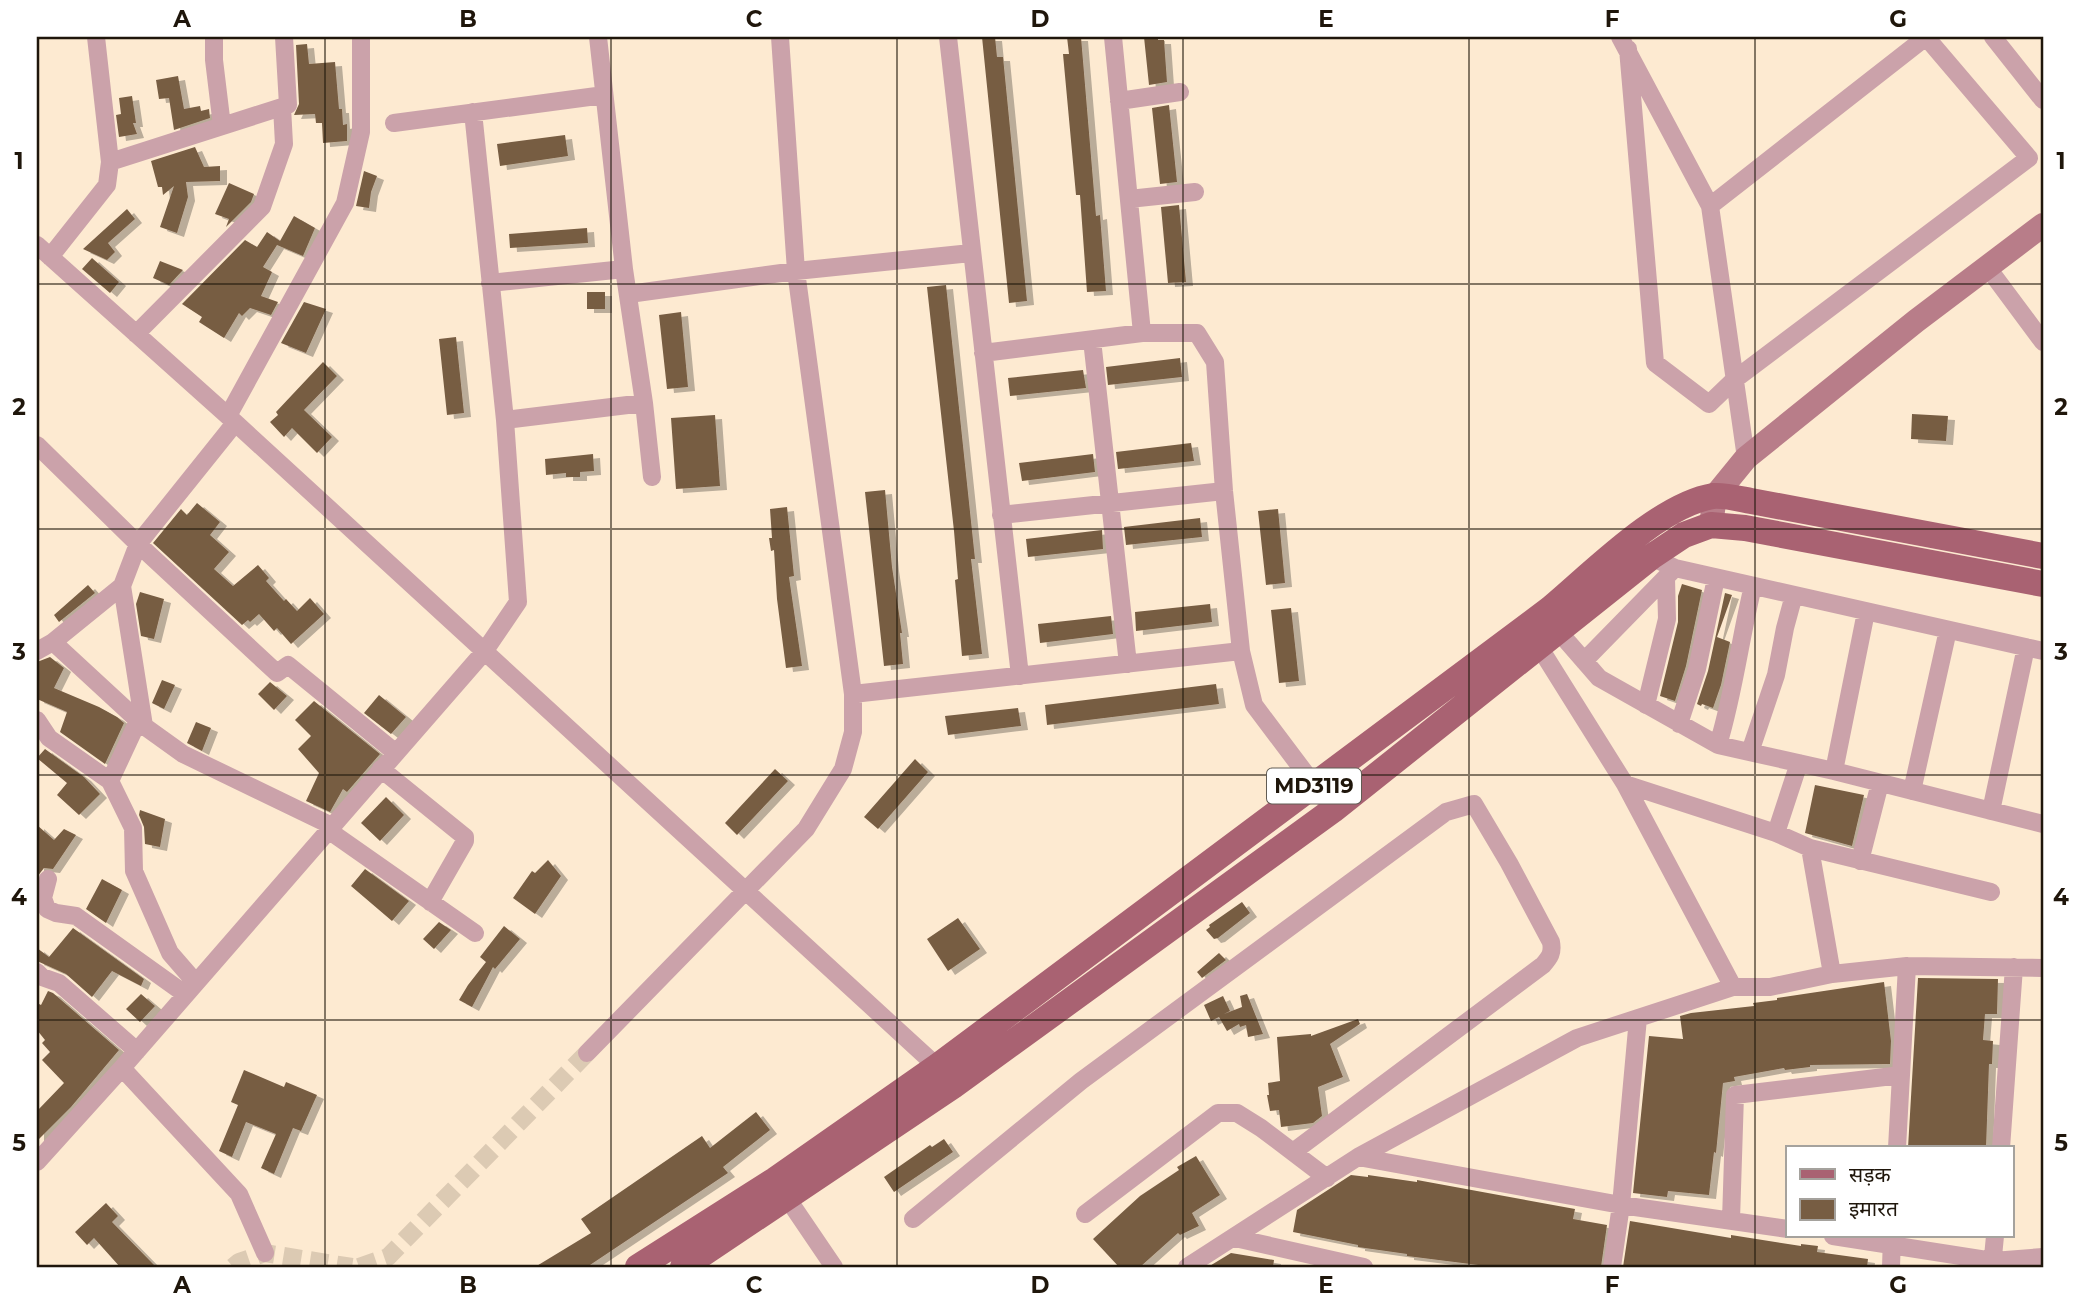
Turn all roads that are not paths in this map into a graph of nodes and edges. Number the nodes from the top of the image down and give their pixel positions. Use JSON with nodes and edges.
{"nodes":[{"id":1,"x":96,"y":37,"type":"edge"},
{"id":2,"x":214,"y":37,"type":"edge"},
{"id":3,"x":284,"y":37,"type":"edge"},
{"id":4,"x":362,"y":37,"type":"edge"},
{"id":5,"x":598,"y":37,"type":"edge"},
{"id":6,"x":780,"y":37,"type":"edge"},
{"id":7,"x":948,"y":37,"type":"edge"},
{"id":8,"x":1112,"y":37,"type":"edge"},
{"id":9,"x":1926,"y":37,"type":"edge"},
{"id":10,"x":1993,"y":37,"type":"edge"},
{"id":11,"x":1624,"y":43,"type":"edge"},
{"id":12,"x":1180,"y":92,"type":"dead end"},
{"id":13,"x":604,"y":95,"type":"junction"},
{"id":14,"x":2043,"y":100,"type":"edge"},
{"id":15,"x":1119,"y":101,"type":"junction"},
{"id":16,"x":282,"y":107,"type":"junction"},
{"id":17,"x":473,"y":112,"type":"junction"},
{"id":18,"x":394,"y":123,"type":"dead end"},
{"id":19,"x":222,"y":126,"type":"junction"},
{"id":20,"x":110,"y":162,"type":"junction"},
{"id":21,"x":1195,"y":192,"type":"dead end"},
{"id":22,"x":1129,"y":199,"type":"junction"},
{"id":23,"x":1710,"y":206,"type":"junction"},
{"id":24,"x":2043,"y":225,"type":"edge"},
{"id":25,"x":43,"y":251,"type":"edge"},
{"id":26,"x":971,"y":253,"type":"junction"},
{"id":27,"x":1988,"y":268,"type":"junction"},
{"id":28,"x":624,"y":270,"type":"junction"},
{"id":29,"x":796,"y":271,"type":"junction"},
{"id":30,"x":491,"y":283,"type":"junction"},
{"id":31,"x":629,"y":294,"type":"junction"},
{"id":32,"x":1142,"y":333,"type":"junction"},
{"id":33,"x":136,"y":334,"type":"junction"},
{"id":34,"x":1092,"y":340,"type":"junction"},
{"id":35,"x":2043,"y":342,"type":"edge"},
{"id":36,"x":983,"y":353,"type":"junction"},
{"id":37,"x":1734,"y":380,"type":"junction"},
{"id":38,"x":644,"y":403,"type":"junction"},
{"id":39,"x":231,"y":420,"type":"junction"},
{"id":40,"x":505,"y":420,"type":"junction"},
{"id":41,"x":37,"y":445,"type":"edge"},
{"id":42,"x":1746,"y":458,"type":"junction"},
{"id":43,"x":652,"y":477,"type":"dead end"},
{"id":44,"x":1224,"y":491,"type":"junction"},
{"id":45,"x":1715,"y":496,"type":"junction"},
{"id":46,"x":1110,"y":503,"type":"junction"},
{"id":47,"x":1002,"y":515,"type":"junction"},
{"id":48,"x":1711,"y":525,"type":"junction"},
{"id":49,"x":138,"y":544,"type":"junction"},
{"id":50,"x":2043,"y":555,"type":"edge"},
{"id":51,"x":1657,"y":560,"type":"junction"},
{"id":52,"x":1716,"y":578,"type":"junction"},
{"id":53,"x":2043,"y":584,"type":"edge"},
{"id":54,"x":122,"y":586,"type":"junction"},
{"id":55,"x":1753,"y":586,"type":"junction"},
{"id":56,"x":1794,"y":595,"type":"junction"},
{"id":57,"x":1866,"y":612,"type":"junction"},
{"id":58,"x":1546,"y":630,"type":"junction"},
{"id":59,"x":1948,"y":630,"type":"junction"},
{"id":60,"x":53,"y":642,"type":"junction"},
{"id":61,"x":2035,"y":649,"type":"edge"},
{"id":62,"x":37,"y":651,"type":"edge"},
{"id":63,"x":1241,"y":651,"type":"junction"},
{"id":64,"x":484,"y":652,"type":"junction"},
{"id":65,"x":1584,"y":661,"type":"junction"},
{"id":66,"x":1128,"y":664,"type":"junction"},
{"id":67,"x":1020,"y":676,"type":"junction"},
{"id":68,"x":853,"y":694,"type":"junction"},
{"id":69,"x":1646,"y":705,"type":"junction"},
{"id":70,"x":37,"y":720,"type":"edge"},
{"id":71,"x":141,"y":723,"type":"junction"},
{"id":72,"x":1679,"y":723,"type":"junction"},
{"id":73,"x":1718,"y":745,"type":"junction"},
{"id":74,"x":1750,"y":752,"type":"junction"},
{"id":75,"x":396,"y":753,"type":"junction"},
{"id":76,"x":1799,"y":763,"type":"junction"},
{"id":77,"x":381,"y":769,"type":"junction"},
{"id":78,"x":1834,"y":771,"type":"junction"},
{"id":79,"x":110,"y":781,"type":"junction"},
{"id":80,"x":1880,"y":783,"type":"junction"},
{"id":81,"x":1625,"y":784,"type":"junction"},
{"id":82,"x":1314,"y":786,"type":"junction"},
{"id":83,"x":1912,"y":791,"type":"junction"},
{"id":84,"x":1334,"y":810,"type":"junction"},
{"id":85,"x":1991,"y":811,"type":"junction"},
{"id":86,"x":2043,"y":824,"type":"edge"},
{"id":87,"x":330,"y":828,"type":"junction"},
{"id":88,"x":1776,"y":833,"type":"junction"},
{"id":89,"x":1810,"y":848,"type":"junction"},
{"id":90,"x":1860,"y":861,"type":"junction"},
{"id":91,"x":48,"y":878,"type":"dead end"},
{"id":92,"x":746,"y":891,"type":"junction"},
{"id":93,"x":1991,"y":892,"type":"dead end"},
{"id":94,"x":430,"y":902,"type":"junction"},
{"id":95,"x":475,"y":933,"type":"dead end"},
{"id":96,"x":1907,"y":966,"type":"junction"},
{"id":97,"x":2014,"y":967,"type":"junction"},
{"id":98,"x":2043,"y":968,"type":"edge"},
{"id":99,"x":37,"y":972,"type":"edge"},
{"id":100,"x":1832,"y":974,"type":"junction"},
{"id":101,"x":1734,"y":987,"type":"junction"},
{"id":102,"x":190,"y":988,"type":"junction"},
{"id":103,"x":1638,"y":1018,"type":"junction"},
{"id":104,"x":137,"y":1051,"type":"junction"},
{"id":105,"x":587,"y":1053,"type":"tunnel mouth"},
{"id":106,"x":122,"y":1068,"type":"junction"},
{"id":107,"x":1901,"y":1075,"type":"junction"},
{"id":108,"x":946,"y":1076,"type":"junction"},
{"id":109,"x":1897,"y":1146,"type":"edge"},
{"id":110,"x":2001,"y":1146,"type":"edge"},
{"id":111,"x":1293,"y":1152,"type":"junction"},
{"id":112,"x":1358,"y":1157,"type":"junction"},
{"id":113,"x":37,"y":1162,"type":"edge"},
{"id":114,"x":1327,"y":1178,"type":"junction"},
{"id":115,"x":781,"y":1190,"type":"junction"},
{"id":116,"x":1621,"y":1205,"type":"junction"},
{"id":117,"x":1085,"y":1214,"type":"dead end"},
{"id":118,"x":913,"y":1219,"type":"dead end"},
{"id":119,"x":1731,"y":1220,"type":"junction"},
{"id":120,"x":1786,"y":1229,"type":"edge"},
{"id":121,"x":1235,"y":1238,"type":"junction"},
{"id":122,"x":1862,"y":1238,"type":"edge"},
{"id":123,"x":1994,"y":1238,"type":"edge"},
{"id":124,"x":1892,"y":1240,"type":"edge"},
{"id":125,"x":265,"y":1253,"type":"dead end"},
{"id":126,"x":2043,"y":1257,"type":"edge"},
{"id":127,"x":1993,"y":1264,"type":"edge"},
{"id":128,"x":638,"y":1267,"type":"edge"},
{"id":129,"x":683,"y":1267,"type":"edge"},
{"id":130,"x":834,"y":1267,"type":"edge"},
{"id":131,"x":1187,"y":1267,"type":"edge"},
{"id":132,"x":1364,"y":1267,"type":"edge"},
{"id":133,"x":1612,"y":1267,"type":"edge"},
{"id":134,"x":1891,"y":1267,"type":"edge"}],
"edges":[{"from":1,"to":20,"type":"street"},
{"from":2,"to":19,"type":"street"},
{"from":3,"to":16,"type":"street"},
{"from":4,"to":39,"type":"street"},
{"from":5,"to":13,"type":"street"},
{"from":6,"to":29,"type":"street"},
{"from":7,"to":26,"type":"street"},
{"from":8,"to":15,"type":"street"},
{"from":9,"to":23,"type":"street"},
{"from":9,"to":37,"type":"street"},
{"from":10,"to":14,"type":"street"},
{"from":11,"to":23,"type":"street"},
{"from":11,"to":37,"type":"street"},
{"from":12,"to":15,"type":"street"},
{"from":13,"to":17,"type":"street"},
{"from":13,"to":28,"type":"street"},
{"from":15,"to":22,"type":"street"},
{"from":16,"to":19,"type":"street"},
{"from":16,"to":33,"type":"street"},
{"from":17,"to":18,"type":"street"},
{"from":17,"to":30,"type":"street"},
{"from":19,"to":20,"type":"street"},
{"from":20,"to":25,"type":"street"},
{"from":21,"to":22,"type":"street"},
{"from":22,"to":32,"type":"street"},
{"from":23,"to":37,"type":"street"},
{"from":24,"to":27,"type":"street"},
{"from":25,"to":33,"type":"street"},
{"from":26,"to":29,"type":"street"},
{"from":26,"to":36,"type":"street"},
{"from":27,"to":35,"type":"street"},
{"from":27,"to":42,"type":"street"},
{"from":28,"to":30,"type":"street"},
{"from":28,"to":31,"type":"street"},
{"from":29,"to":31,"type":"street"},
{"from":29,"to":68,"type":"street"},
{"from":30,"to":40,"type":"street"},
{"from":31,"to":38,"type":"street"},
{"from":32,"to":34,"type":"street"},
{"from":32,"to":44,"type":"street"},
{"from":33,"to":39,"type":"street"},
{"from":34,"to":36,"type":"street"},
{"from":34,"to":46,"type":"street"},
{"from":36,"to":47,"type":"street"},
{"from":37,"to":42,"type":"street"},
{"from":38,"to":40,"type":"street"},
{"from":38,"to":43,"type":"street"},
{"from":39,"to":49,"type":"street"},
{"from":39,"to":64,"type":"street"},
{"from":40,"to":64,"type":"street"},
{"from":41,"to":49,"type":"street"},
{"from":42,"to":45,"type":"street"},
{"from":44,"to":46,"type":"street"},
{"from":44,"to":63,"type":"street"},
{"from":45,"to":48,"type":"street"},
{"from":45,"to":50,"type":"main road","number":"MD3119"},
{"from":45,"to":51,"type":"main road","number":"MD3119"},
{"from":46,"to":47,"type":"street"},
{"from":46,"to":66,"type":"street"},
{"from":47,"to":67,"type":"street"},
{"from":48,"to":51,"type":"main road","number":"MD3119"},
{"from":48,"to":53,"type":"main road","number":"MD3119"},
{"from":49,"to":54,"type":"street"},
{"from":49,"to":75,"type":"street"},
{"from":51,"to":52,"type":"street"},
{"from":51,"to":58,"type":"main road","number":"MD3119"},
{"from":51,"to":65,"type":"street"},
{"from":51,"to":69,"type":"street"},
{"from":52,"to":55,"type":"street"},
{"from":52,"to":72,"type":"street"},
{"from":54,"to":60,"type":"street"},
{"from":54,"to":71,"type":"street"},
{"from":55,"to":56,"type":"street"},
{"from":55,"to":73,"type":"street"},
{"from":56,"to":57,"type":"street"},
{"from":56,"to":74,"type":"street"},
{"from":57,"to":59,"type":"street"},
{"from":57,"to":78,"type":"street"},
{"from":58,"to":65,"type":"street"},
{"from":58,"to":81,"type":"street"},
{"from":58,"to":82,"type":"main road","number":"MD3119"},
{"from":58,"to":84,"type":"main road","number":"MD3119"},
{"from":59,"to":61,"type":"street"},
{"from":59,"to":83,"type":"street"},
{"from":60,"to":62,"type":"street"},
{"from":60,"to":71,"type":"street"},
{"from":61,"to":85,"type":"street"},
{"from":63,"to":66,"type":"street"},
{"from":63,"to":82,"type":"street"},
{"from":64,"to":75,"type":"street"},
{"from":64,"to":92,"type":"street"},
{"from":65,"to":69,"type":"street"},
{"from":66,"to":67,"type":"street"},
{"from":67,"to":68,"type":"street"},
{"from":68,"to":92,"type":"street"},
{"from":69,"to":72,"type":"street"},
{"from":70,"to":79,"type":"street"},
{"from":71,"to":79,"type":"street"},
{"from":71,"to":87,"type":"street"},
{"from":72,"to":73,"type":"street"},
{"from":73,"to":74,"type":"street"},
{"from":74,"to":76,"type":"street"},
{"from":75,"to":77,"type":"street"},
{"from":76,"to":78,"type":"street"},
{"from":76,"to":88,"type":"street"},
{"from":77,"to":87,"type":"street"},
{"from":77,"to":94,"type":"street"},
{"from":78,"to":80,"type":"street"},
{"from":79,"to":102,"type":"street"},
{"from":80,"to":83,"type":"street"},
{"from":80,"to":90,"type":"street"},
{"from":81,"to":88,"type":"street"},
{"from":81,"to":101,"type":"street"},
{"from":82,"to":84,"type":"street"},
{"from":82,"to":108,"type":"main road","number":"MD3119"},
{"from":83,"to":85,"type":"street"},
{"from":84,"to":108,"type":"main road","number":"MD3119"},
{"from":85,"to":86,"type":"street"},
{"from":87,"to":94,"type":"street"},
{"from":87,"to":102,"type":"street"},
{"from":88,"to":89,"type":"street"},
{"from":89,"to":90,"type":"street"},
{"from":89,"to":100,"type":"street"},
{"from":90,"to":93,"type":"street"},
{"from":91,"to":102,"type":"street"},
{"from":92,"to":105,"type":"street"},
{"from":92,"to":108,"type":"street"},
{"from":94,"to":95,"type":"street"},
{"from":96,"to":97,"type":"street"},
{"from":96,"to":100,"type":"street"},
{"from":96,"to":107,"type":"street"},
{"from":97,"to":98,"type":"street"},
{"from":97,"to":110,"type":"street"},
{"from":99,"to":104,"type":"street"},
{"from":100,"to":101,"type":"street"},
{"from":101,"to":103,"type":"street"},
{"from":102,"to":104,"type":"street"},
{"from":103,"to":112,"type":"street"},
{"from":103,"to":116,"type":"street"},
{"from":104,"to":106,"type":"street"},
{"from":106,"to":113,"type":"street"},
{"from":106,"to":125,"type":"street"},
{"from":107,"to":109,"type":"street"},
{"from":107,"to":119,"type":"street"},
{"from":108,"to":115,"type":"main road","number":"MD3119"},
{"from":111,"to":114,"type":"street"},
{"from":111,"to":117,"type":"street"},
{"from":111,"to":118,"type":"street"},
{"from":112,"to":114,"type":"street"},
{"from":112,"to":116,"type":"street"},
{"from":114,"to":121,"type":"street"},
{"from":115,"to":128,"type":"main road","number":"MD3119"},
{"from":115,"to":129,"type":"main road","number":"MD3119"},
{"from":115,"to":130,"type":"street"},
{"from":116,"to":119,"type":"street"},
{"from":116,"to":133,"type":"street"},
{"from":119,"to":120,"type":"street"},
{"from":121,"to":131,"type":"street"},
{"from":121,"to":132,"type":"street"},
{"from":122,"to":124,"type":"street"},
{"from":123,"to":127,"type":"street"},
{"from":124,"to":127,"type":"street"},
{"from":124,"to":134,"type":"street"},
{"from":126,"to":127,"type":"street"}]}
